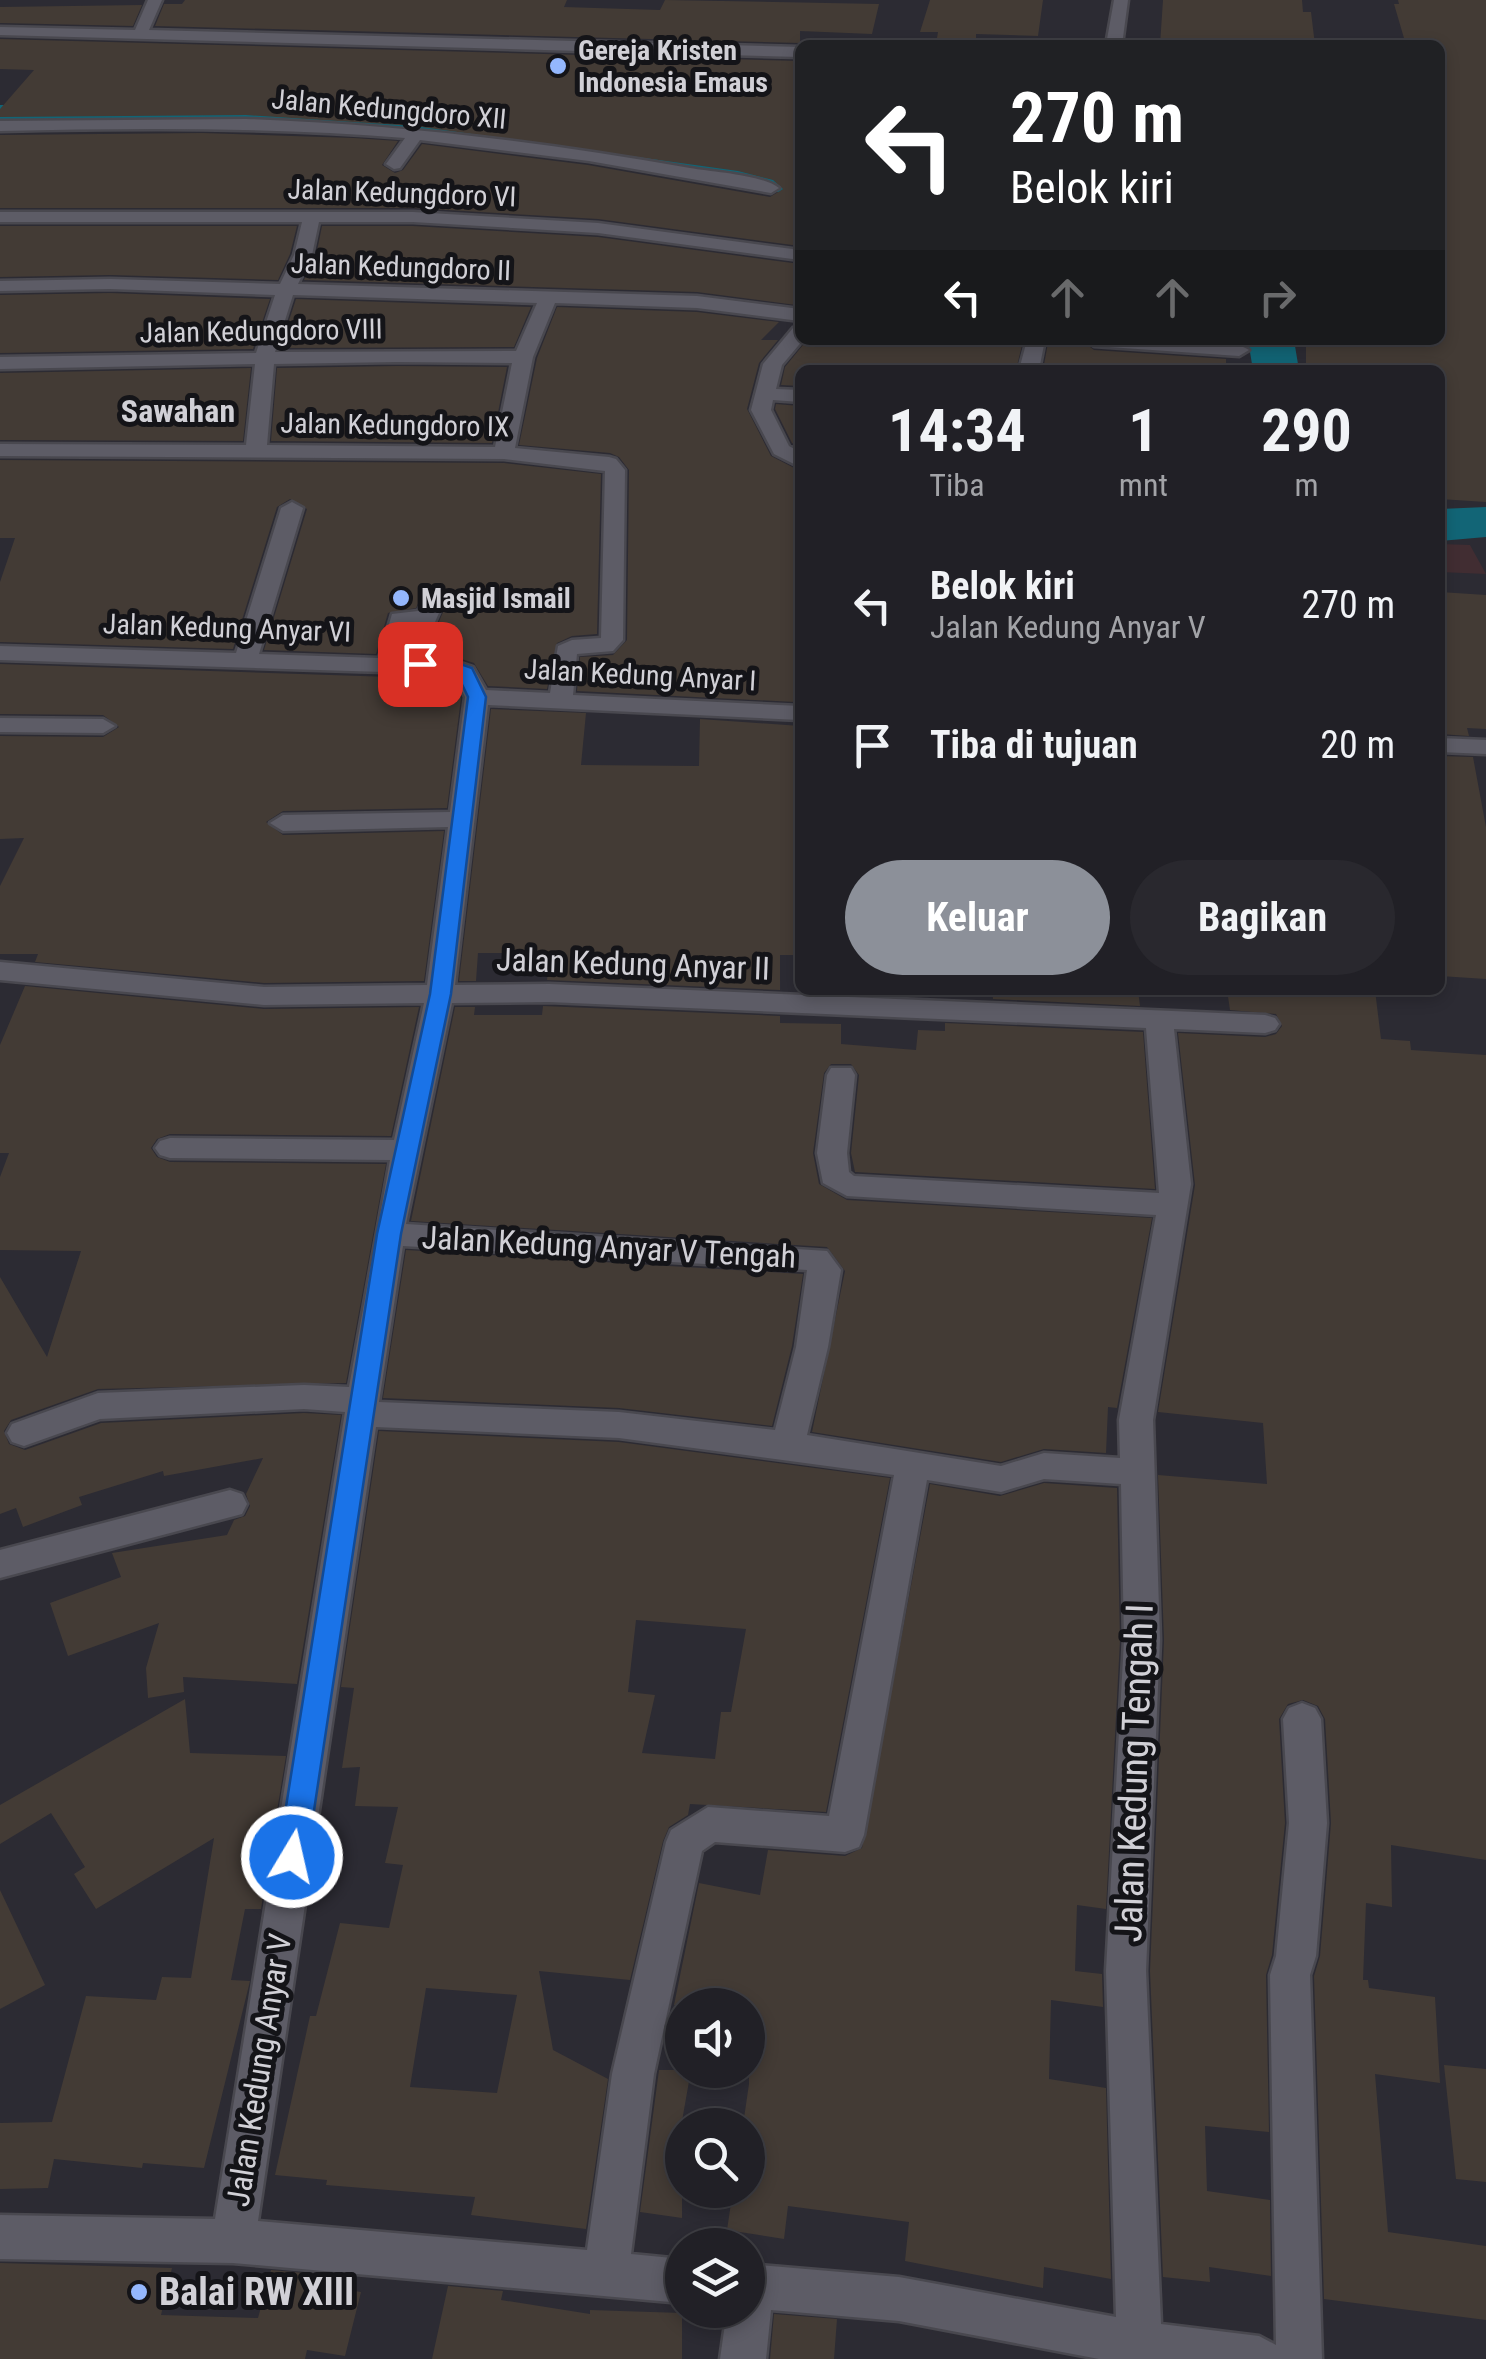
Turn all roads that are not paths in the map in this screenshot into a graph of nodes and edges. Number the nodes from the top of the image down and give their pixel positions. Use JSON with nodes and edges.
{"nodes":[{"id":1,"x":155,"y":0,"type":"edge"},
{"id":2,"x":1121,"y":0,"type":"edge"},
{"id":3,"x":0,"y":31,"type":"edge"},
{"id":4,"x":140,"y":35,"type":"junction"},
{"id":5,"x":1115,"y":40,"type":"edge"},
{"id":6,"x":795,"y":52,"type":"edge"},
{"id":7,"x":0,"y":126,"type":"edge"},
{"id":8,"x":414,"y":137,"type":"junction"},
{"id":9,"x":394,"y":164,"type":"dead end"},
{"id":10,"x":771,"y":188,"type":"dead end"},
{"id":11,"x":312,"y":216,"type":"junction"},
{"id":12,"x":0,"y":217,"type":"edge"},
{"id":13,"x":795,"y":253,"type":"edge"},
{"id":14,"x":0,"y":286,"type":"edge"},
{"id":15,"x":286,"y":290,"type":"junction"},
{"id":16,"x":548,"y":299,"type":"junction"},
{"id":17,"x":795,"y":314,"type":"edge"},
{"id":18,"x":795,"y":338,"type":"edge"},
{"id":19,"x":1166,"y":345,"type":"edge"},
{"id":20,"x":1239,"y":350,"type":"dead end"},
{"id":21,"x":265,"y":358,"type":"junction"},
{"id":22,"x":523,"y":358,"type":"junction"},
{"id":23,"x":0,"y":363,"type":"edge"},
{"id":24,"x":763,"y":394,"type":"junction"},
{"id":25,"x":795,"y":396,"type":"edge"},
{"id":26,"x":0,"y":450,"type":"edge"},
{"id":27,"x":256,"y":451,"type":"junction"},
{"id":28,"x":504,"y":453,"type":"junction"},
{"id":29,"x":795,"y":458,"type":"edge"},
{"id":30,"x":292,"y":508,"type":"dead end"},
{"id":31,"x":435,"y":598,"type":"dead end"},
{"id":32,"x":0,"y":653,"type":"edge"},
{"id":33,"x":246,"y":659,"type":"junction"},
{"id":34,"x":388,"y":662,"type":"junction"},
{"id":35,"x":477,"y":697,"type":"junction"},
{"id":36,"x":561,"y":701,"type":"junction"},
{"id":37,"x":795,"y":713,"type":"edge"},
{"id":38,"x":0,"y":725,"type":"edge"},
{"id":39,"x":103,"y":726,"type":"dead end"},
{"id":40,"x":1445,"y":745,"type":"edge"},
{"id":41,"x":1486,"y":747,"type":"edge"},
{"id":42,"x":462,"y":819,"type":"junction"},
{"id":43,"x":283,"y":823,"type":"dead end"},
{"id":44,"x":0,"y":972,"type":"edge"},
{"id":45,"x":440,"y":994,"type":"junction"},
{"id":46,"x":1159,"y":1022,"type":"junction"},
{"id":47,"x":1265,"y":1024,"type":"dead end"},
{"id":48,"x":841,"y":1075,"type":"dead end"},
{"id":49,"x":170,"y":1148,"type":"dead end"},
{"id":50,"x":407,"y":1150,"type":"junction"},
{"id":51,"x":1174,"y":1205,"type":"junction"},
{"id":52,"x":389,"y":1234,"type":"junction"},
{"id":53,"x":362,"y":1407,"type":"junction"},
{"id":54,"x":24,"y":1433,"type":"dead end"},
{"id":55,"x":788,"y":1444,"type":"junction"},
{"id":56,"x":912,"y":1466,"type":"junction"},
{"id":57,"x":1137,"y":1472,"type":"junction"},
{"id":58,"x":230,"y":1504,"type":"dead end"},
{"id":59,"x":0,"y":1564,"type":"edge"},
{"id":60,"x":1302,"y":1718,"type":"dead end"},
{"id":61,"x":0,"y":2238,"type":"edge"},
{"id":62,"x":233,"y":2241,"type":"junction"},
{"id":63,"x":606,"y":2274,"type":"junction"},
{"id":64,"x":665,"y":2279,"type":"edge"},
{"id":65,"x":765,"y":2287,"type":"edge"},
{"id":66,"x":746,"y":2328,"type":"edge"},
{"id":67,"x":1138,"y":2344,"type":"junction"},
{"id":68,"x":743,"y":2359,"type":"edge"},
{"id":69,"x":1259,"y":2359,"type":"edge"},
{"id":70,"x":1299,"y":2359,"type":"edge"}],
"edges":[{"from":1,"to":4,"type":"street"},
{"from":2,"to":5,"type":"street"},
{"from":3,"to":4,"type":"street"},
{"from":4,"to":6,"type":"street"},
{"from":7,"to":8,"type":"street","name":"Jalan Kedungdoro XII"},
{"from":8,"to":9,"type":"street"},
{"from":8,"to":10,"type":"street","name":"Jalan Kedungdoro XII"},
{"from":11,"to":12,"type":"street","name":"Jalan Kedungdoro VI"},
{"from":11,"to":13,"type":"street","name":"Jalan Kedungdoro VI"},
{"from":11,"to":15,"type":"street"},
{"from":14,"to":15,"type":"street","name":"Jalan Kedungdoro II"},
{"from":15,"to":16,"type":"street","name":"Jalan Kedungdoro II"},
{"from":15,"to":21,"type":"street"},
{"from":16,"to":17,"type":"street","name":"Jalan Kedungdoro II"},
{"from":16,"to":22,"type":"street"},
{"from":18,"to":24,"type":"street"},
{"from":19,"to":20,"type":"street"},
{"from":21,"to":22,"type":"street","name":"Jalan Kedungdoro VIII"},
{"from":21,"to":23,"type":"street","name":"Jalan Kedungdoro VIII"},
{"from":21,"to":27,"type":"street"},
{"from":22,"to":28,"type":"street"},
{"from":24,"to":25,"type":"street"},
{"from":24,"to":29,"type":"street"},
{"from":26,"to":27,"type":"street","name":"Jalan Kedungdoro IX"},
{"from":27,"to":28,"type":"street","name":"Jalan Kedungdoro IX"},
{"from":28,"to":36,"type":"street","name":"Jalan Kedungdoro IX"},
{"from":30,"to":33,"type":"street"},
{"from":31,"to":34,"type":"street"},
{"from":32,"to":33,"type":"street","name":"Jalan Kedung Anyar VI"},
{"from":33,"to":34,"type":"street","name":"Jalan Kedung Anyar VI"},
{"from":34,"to":35,"type":"street","name":"Jalan Kedung Anyar VI"},
{"from":35,"to":36,"type":"street","name":"Jalan Kedung Anyar I"},
{"from":35,"to":42,"type":"street","name":"Jalan Kedung Anyar V"},
{"from":36,"to":37,"type":"street","name":"Jalan Kedung Anyar I"},
{"from":38,"to":39,"type":"street"},
{"from":40,"to":41,"type":"street"},
{"from":42,"to":43,"type":"street"},
{"from":42,"to":45,"type":"street","name":"Jalan Kedung Anyar V"},
{"from":44,"to":45,"type":"street","name":"Jalan Kedung Anyar II"},
{"from":45,"to":46,"type":"street","name":"Jalan Kedung Anyar II"},
{"from":45,"to":50,"type":"street","name":"Jalan Kedung Anyar V"},
{"from":46,"to":47,"type":"street","name":"Jalan Kedung Anyar II"},
{"from":46,"to":51,"type":"street","name":"Jalan Kedung Tengah I"},
{"from":48,"to":51,"type":"street"},
{"from":49,"to":50,"type":"street"},
{"from":50,"to":52,"type":"street","name":"Jalan Kedung Anyar V"},
{"from":51,"to":57,"type":"street","name":"Jalan Kedung Tengah I"},
{"from":52,"to":53,"type":"street","name":"Jalan Kedung Anyar V"},
{"from":52,"to":55,"type":"street","name":"Jalan Kedung Anyar V Tengah"},
{"from":53,"to":54,"type":"street"},
{"from":53,"to":55,"type":"street"},
{"from":53,"to":62,"type":"street","name":"Jalan Kedung Anyar V"},
{"from":55,"to":56,"type":"street"},
{"from":56,"to":57,"type":"street"},
{"from":56,"to":63,"type":"street"},
{"from":57,"to":67,"type":"street","name":"Jalan Kedung Tengah I"},
{"from":58,"to":59,"type":"street"},
{"from":60,"to":70,"type":"street"},
{"from":61,"to":62,"type":"street"},
{"from":62,"to":63,"type":"street"},
{"from":63,"to":64,"type":"street"},
{"from":65,"to":67,"type":"street"},
{"from":66,"to":68,"type":"street"},
{"from":67,"to":69,"type":"street"}]}
